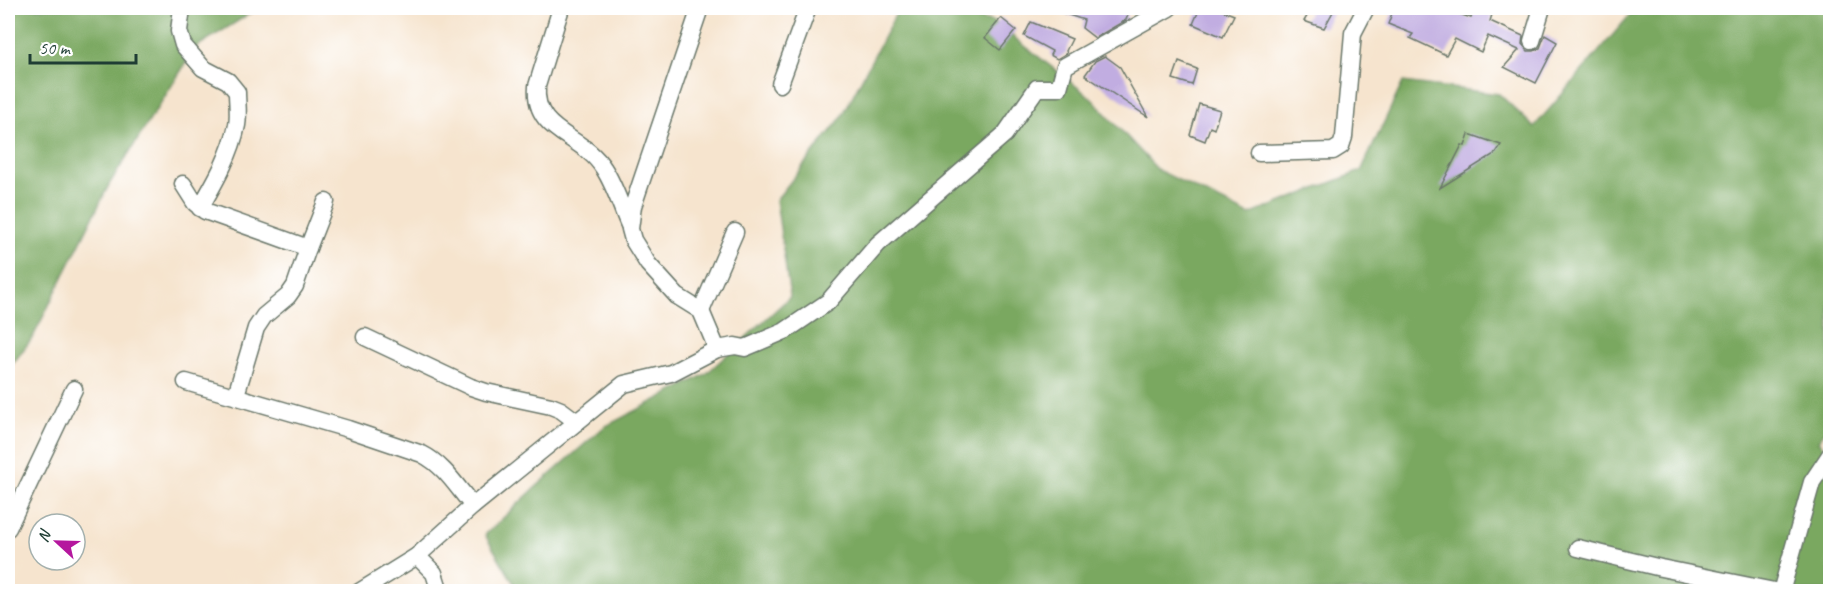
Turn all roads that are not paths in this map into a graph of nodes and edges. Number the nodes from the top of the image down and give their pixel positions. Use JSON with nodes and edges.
{"nodes":[{"id":1,"x":182,"y":8,"type":"edge"},
{"id":2,"x":561,"y":8,"type":"edge"},
{"id":3,"x":700,"y":8,"type":"edge"},
{"id":4,"x":808,"y":8,"type":"edge"},
{"id":5,"x":1169,"y":8,"type":"edge"},
{"id":6,"x":1366,"y":8,"type":"edge"},
{"id":7,"x":1542,"y":8,"type":"edge"},
{"id":8,"x":1532,"y":41,"type":"dead end"},
{"id":9,"x":780,"y":84,"type":"dead end"},
{"id":10,"x":1259,"y":153,"type":"dead end"},
{"id":11,"x":183,"y":184,"type":"dead end"},
{"id":12,"x":326,"y":202,"type":"dead end"},
{"id":13,"x":200,"y":208,"type":"junction"},
{"id":14,"x":630,"y":229,"type":"junction"},
{"id":15,"x":735,"y":232,"type":"dead end"},
{"id":16,"x":308,"y":248,"type":"junction"},
{"id":17,"x":701,"y":312,"type":"junction"},
{"id":18,"x":365,"y":337,"type":"dead end"},
{"id":19,"x":717,"y":349,"type":"junction"},
{"id":20,"x":186,"y":382,"type":"dead end"},
{"id":21,"x":74,"y":389,"type":"dead end"},
{"id":22,"x":236,"y":395,"type":"junction"},
{"id":23,"x":577,"y":422,"type":"junction"},
{"id":24,"x":1830,"y":455,"type":"edge"},
{"id":25,"x":473,"y":506,"type":"junction"},
{"id":26,"x":8,"y":528,"type":"edge"},
{"id":27,"x":1578,"y":548,"type":"dead end"},
{"id":28,"x":417,"y":556,"type":"junction"},
{"id":29,"x":359,"y":591,"type":"edge"},
{"id":30,"x":440,"y":591,"type":"edge"},
{"id":31,"x":1780,"y":591,"type":"edge"}],
"edges":[{"from":1,"to":13,"type":"street"},
{"from":2,"to":14,"type":"street"},
{"from":3,"to":14,"type":"street"},
{"from":4,"to":9,"type":"street"},
{"from":5,"to":19,"type":"street"},
{"from":6,"to":10,"type":"street"},
{"from":7,"to":8,"type":"street"},
{"from":11,"to":13,"type":"street"},
{"from":12,"to":16,"type":"street"},
{"from":13,"to":16,"type":"street"},
{"from":14,"to":17,"type":"street"},
{"from":15,"to":17,"type":"street"},
{"from":16,"to":22,"type":"street"},
{"from":17,"to":19,"type":"street"},
{"from":18,"to":23,"type":"street"},
{"from":19,"to":23,"type":"street"},
{"from":20,"to":22,"type":"street"},
{"from":21,"to":26,"type":"street"},
{"from":22,"to":25,"type":"street"},
{"from":23,"to":25,"type":"street"},
{"from":24,"to":31,"type":"street"},
{"from":25,"to":28,"type":"street"},
{"from":27,"to":31,"type":"street"},
{"from":28,"to":29,"type":"street"},
{"from":28,"to":30,"type":"street"}]}
